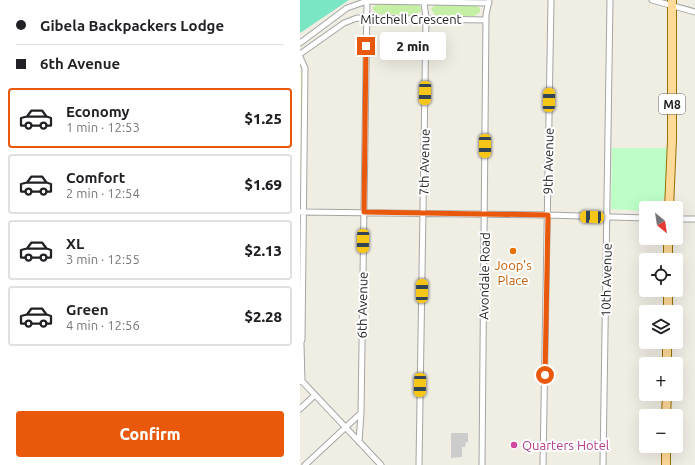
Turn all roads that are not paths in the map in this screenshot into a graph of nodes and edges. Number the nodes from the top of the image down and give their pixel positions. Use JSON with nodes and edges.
{"nodes":[{"id":1,"x":467,"y":0,"type":"edge"},
{"id":2,"x":551,"y":0,"type":"edge"},
{"id":3,"x":610,"y":0,"type":"edge"},
{"id":4,"x":652,"y":0,"type":"edge"},
{"id":5,"x":367,"y":1,"type":"junction"},
{"id":6,"x":482,"y":2,"type":"edge"},
{"id":7,"x":489,"y":2,"type":"edge"},
{"id":8,"x":424,"y":3,"type":"junction"},
{"id":9,"x":450,"y":3,"type":"junction"},
{"id":10,"x":672,"y":3,"type":"edge"},
{"id":11,"x":695,"y":12,"type":"edge"},
{"id":12,"x":486,"y":17,"type":"junction"},
{"id":13,"x":367,"y":18,"type":"junction"},
{"id":14,"x":426,"y":18,"type":"junction"},
{"id":15,"x":300,"y":43,"type":"edge"},
{"id":16,"x":300,"y":55,"type":"edge"},
{"id":17,"x":667,"y":201,"type":"edge"},
{"id":18,"x":302,"y":212,"type":"edge"},
{"id":19,"x":364,"y":212,"type":"junction"},
{"id":20,"x":423,"y":213,"type":"junction"},
{"id":21,"x":485,"y":214,"type":"junction"},
{"id":22,"x":548,"y":215,"type":"junction"},
{"id":23,"x":606,"y":217,"type":"junction"},
{"id":24,"x":639,"y":218,"type":"edge"},
{"id":25,"x":683,"y":219,"type":"edge"},
{"id":26,"x":695,"y":219,"type":"edge"},
{"id":27,"x":301,"y":345,"type":"edge"},
{"id":28,"x":301,"y":380,"type":"edge"},
{"id":29,"x":315,"y":395,"type":"junction"},
{"id":30,"x":300,"y":409,"type":"edge"},
{"id":31,"x":361,"y":413,"type":"junction"},
{"id":32,"x":346,"y":427,"type":"junction"},
{"id":33,"x":359,"y":442,"type":"junction"},
{"id":34,"x":666,"y":453,"type":"edge"},
{"id":35,"x":305,"y":465,"type":"edge"},
{"id":36,"x":381,"y":465,"type":"edge"},
{"id":37,"x":419,"y":465,"type":"edge"},
{"id":38,"x":482,"y":465,"type":"edge"},
{"id":39,"x":543,"y":465,"type":"edge"},
{"id":40,"x":603,"y":465,"type":"edge"},
{"id":41,"x":666,"y":465,"type":"edge"}],
"edges":[{"from":1,"to":9,"type":"street","name":"Mitchell Crescent"},
{"from":2,"to":22,"type":"street","name":"9th Avenue"},
{"from":3,"to":23,"type":"street","name":"10th Avenue"},
{"from":4,"to":10,"type":"street"},
{"from":5,"to":8,"type":"street","name":"Mitchell Crescent"},
{"from":5,"to":13,"type":"street","name":"6th Avenue"},
{"from":5,"to":15,"type":"street","name":"Mitchell Crescent"},
{"from":6,"to":7,"type":"street","name":"Mitchell Crescent"},
{"from":6,"to":9,"type":"street","name":"Mitchell Crescent"},
{"from":6,"to":12,"type":"street","name":"Avondale Road"},
{"from":7,"to":12,"type":"street","name":"Avondale Road"},
{"from":8,"to":9,"type":"street","name":"Mitchell Crescent"},
{"from":8,"to":14,"type":"street","name":"7th Avenue"},
{"from":10,"to":11,"type":"street"},
{"from":10,"to":17,"type":"main road","number":"M8"},
{"from":12,"to":14,"type":"street","name":"Mitchell Crescent"},
{"from":12,"to":21,"type":"street","name":"Avondale Road"},
{"from":13,"to":14,"type":"street","name":"Mitchell Crescent"},
{"from":13,"to":16,"type":"street","name":"Mitchell Crescent"},
{"from":13,"to":19,"type":"street","name":"6th Avenue"},
{"from":14,"to":20,"type":"street","name":"7th Avenue"},
{"from":16,"to":18,"type":"street"},
{"from":18,"to":19,"type":"street"},
{"from":18,"to":27,"type":"street"},
{"from":19,"to":20,"type":"street"},
{"from":19,"to":31,"type":"street","name":"6th Avenue"},
{"from":20,"to":21,"type":"street"},
{"from":20,"to":37,"type":"street","name":"7th Avenue"},
{"from":21,"to":22,"type":"street"},
{"from":21,"to":38,"type":"street","name":"Avondale Road"},
{"from":22,"to":23,"type":"street"},
{"from":22,"to":39,"type":"street","name":"9th Avenue"},
{"from":23,"to":24,"type":"street"},
{"from":23,"to":40,"type":"street","name":"10th Avenue"},
{"from":25,"to":26,"type":"street"},
{"from":27,"to":28,"type":"street"},
{"from":28,"to":29,"type":"street"},
{"from":29,"to":30,"type":"street"},
{"from":29,"to":32,"type":"street"},
{"from":31,"to":32,"type":"street"},
{"from":31,"to":33,"type":"street","name":"6th Avenue"},
{"from":32,"to":33,"type":"street"},
{"from":32,"to":35,"type":"street"},
{"from":33,"to":36,"type":"street"},
{"from":34,"to":41,"type":"main road"}]}
